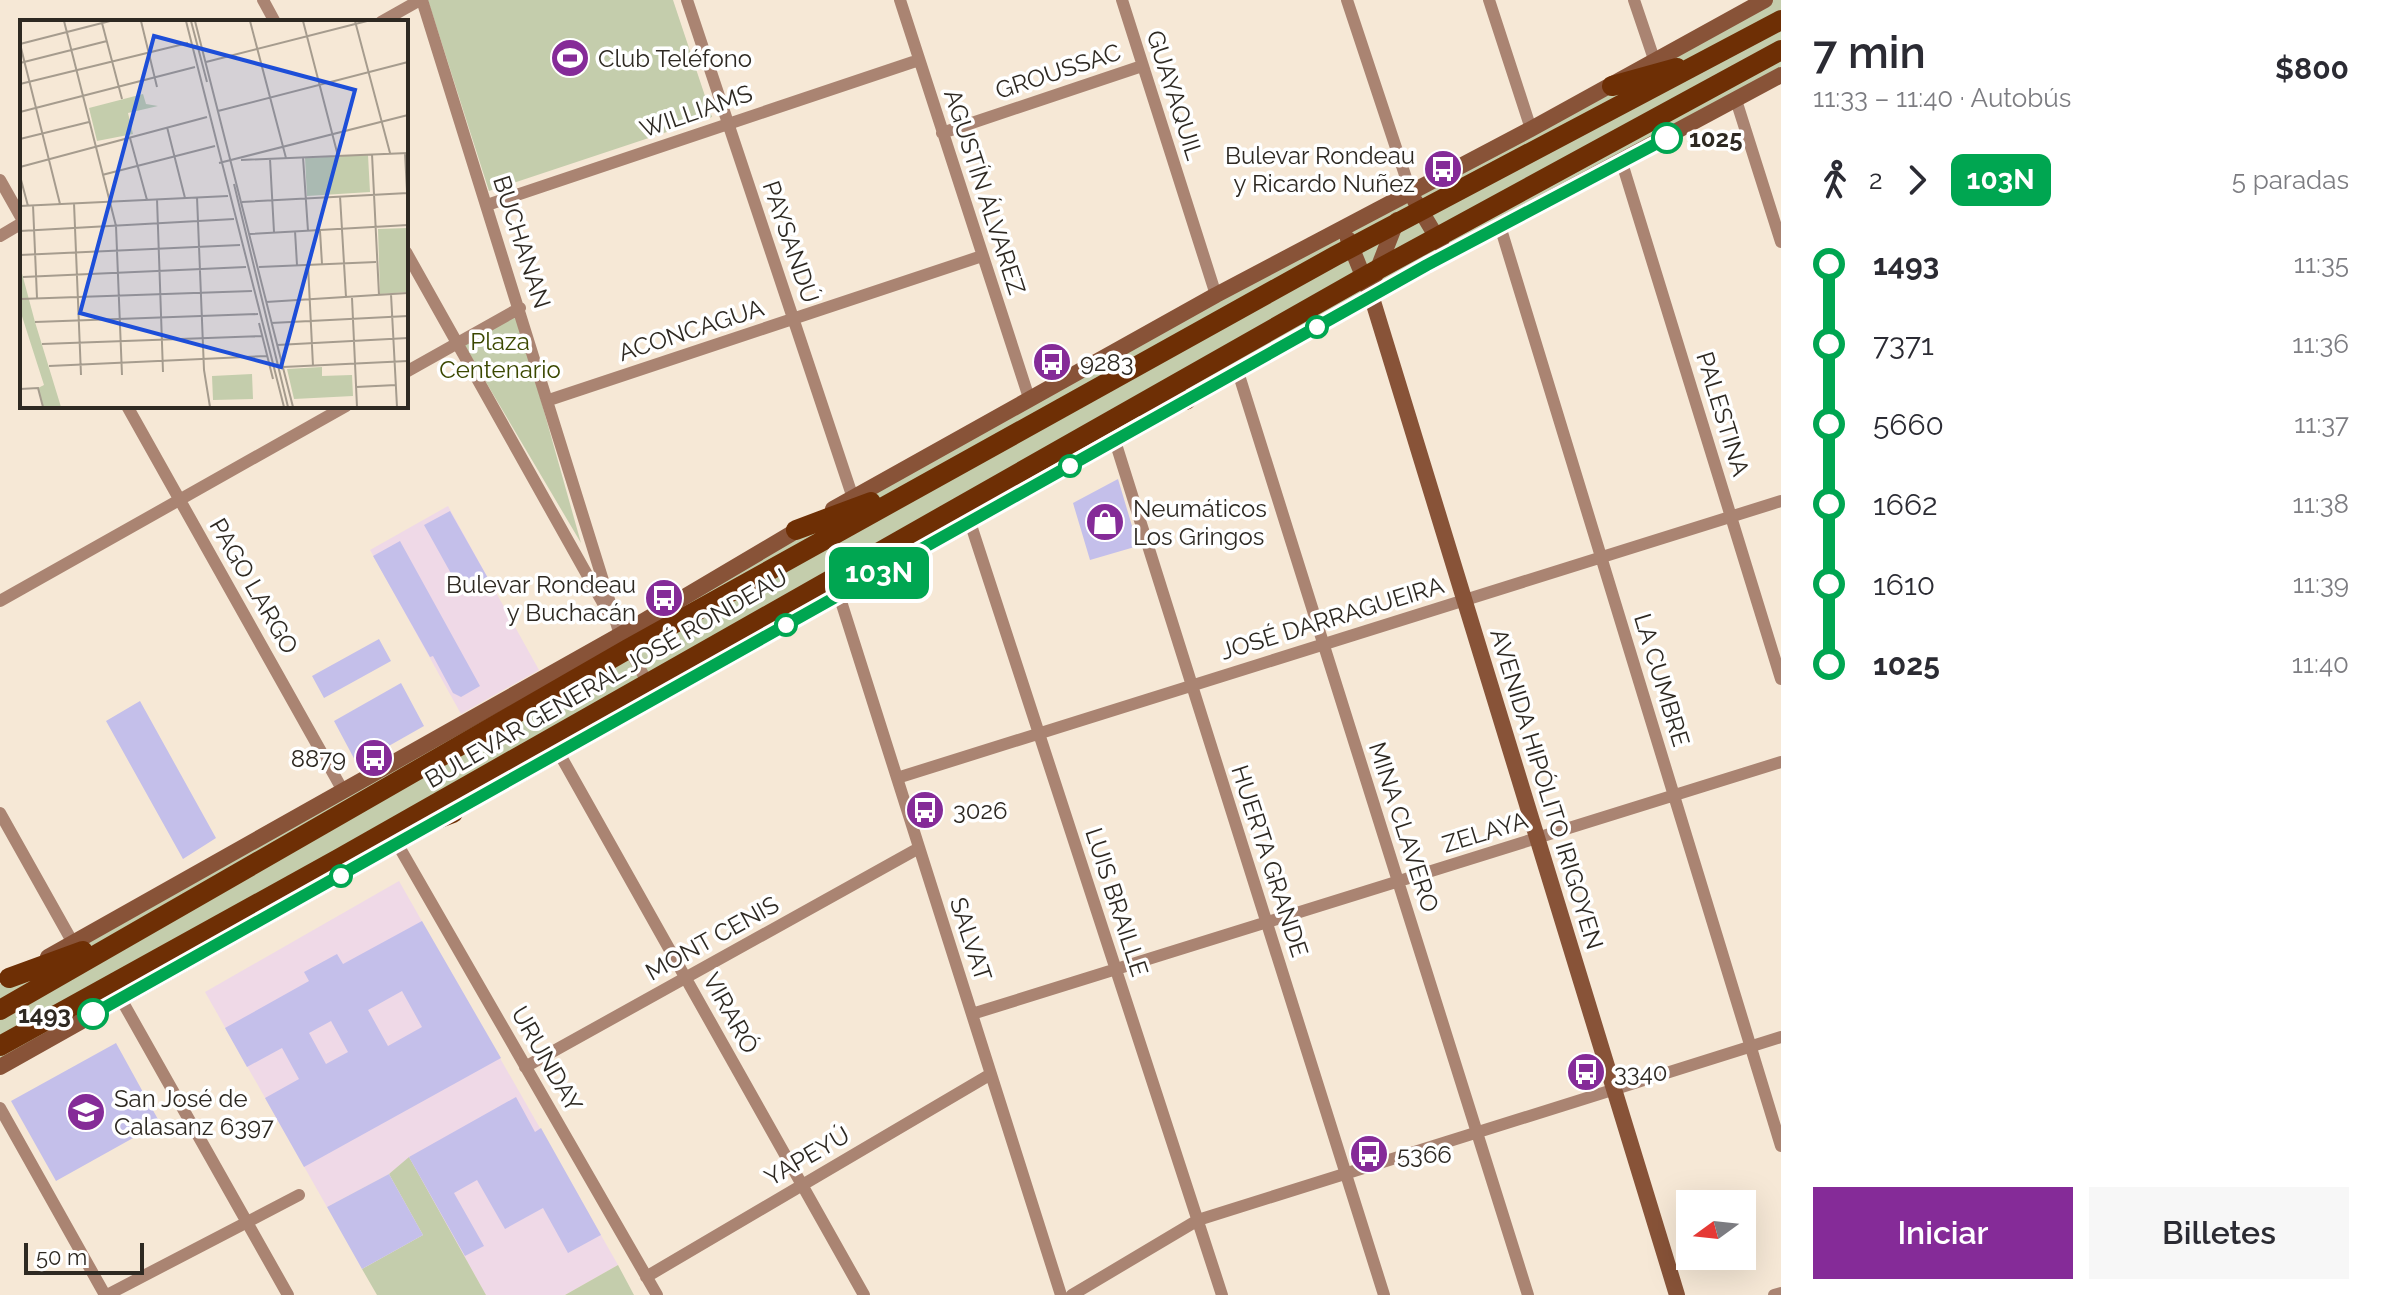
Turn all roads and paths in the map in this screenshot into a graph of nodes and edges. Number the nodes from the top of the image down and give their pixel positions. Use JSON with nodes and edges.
{"nodes":[{"id":1,"x":263,"y":0,"type":"edge"},
{"id":2,"x":421,"y":0,"type":"edge"},
{"id":3,"x":687,"y":0,"type":"edge"},
{"id":4,"x":900,"y":0,"type":"edge"},
{"id":5,"x":1138,"y":0,"type":"edge"},
{"id":6,"x":1347,"y":0,"type":"edge"},
{"id":7,"x":1489,"y":0,"type":"edge"},
{"id":8,"x":1634,"y":0,"type":"edge"},
{"id":9,"x":1765,"y":0,"type":"edge"},
{"id":10,"x":1123,"y":2,"type":"edge"},
{"id":11,"x":274,"y":20,"type":"edge"},
{"id":12,"x":385,"y":20,"type":"edge"},
{"id":13,"x":1781,"y":20,"type":"edge"},
{"id":14,"x":1781,"y":50,"type":"edge"},
{"id":15,"x":1712,"y":59,"type":"junction"},
{"id":16,"x":919,"y":60,"type":"junction"},
{"id":17,"x":1655,"y":62,"type":"junction"},
{"id":18,"x":1142,"y":66,"type":"junction"},
{"id":19,"x":1781,"y":75,"type":"edge"},
{"id":20,"x":1612,"y":86,"type":"junction"},
{"id":21,"x":1736,"y":100,"type":"junction"},
{"id":22,"x":728,"y":123,"type":"junction"},
{"id":23,"x":1531,"y":129,"type":"junction"},
{"id":24,"x":942,"y":133,"type":"junction"},
{"id":25,"x":1622,"y":163,"type":"junction"},
{"id":26,"x":0,"y":180,"type":"edge"},
{"id":27,"x":1411,"y":193,"type":"junction"},
{"id":28,"x":487,"y":205,"type":"junction"},
{"id":29,"x":1421,"y":213,"type":"junction"},
{"id":30,"x":20,"y":217,"type":"edge"},
{"id":31,"x":20,"y":222,"type":"edge"},
{"id":32,"x":1500,"y":226,"type":"junction"},
{"id":33,"x":1394,"y":227,"type":"junction"},
{"id":34,"x":1344,"y":228,"type":"junction"},
{"id":35,"x":0,"y":236,"type":"edge"},
{"id":36,"x":1781,"y":242,"type":"edge"},
{"id":37,"x":1442,"y":246,"type":"junction"},
{"id":38,"x":1352,"y":248,"type":"junction"},
{"id":39,"x":408,"y":256,"type":"edge"},
{"id":40,"x":982,"y":256,"type":"junction"},
{"id":41,"x":1370,"y":274,"type":"junction"},
{"id":42,"x":1216,"y":295,"type":"junction"},
{"id":43,"x":1372,"y":298,"type":"junction"},
{"id":44,"x":520,"y":308,"type":"junction"},
{"id":45,"x":794,"y":320,"type":"junction"},
{"id":46,"x":458,"y":343,"type":"junction"},
{"id":47,"x":408,"y":371,"type":"edge"},
{"id":48,"x":1238,"y":372,"type":"junction"},
{"id":49,"x":1029,"y":398,"type":"junction"},
{"id":50,"x":549,"y":400,"type":"junction"},
{"id":51,"x":1186,"y":400,"type":"junction"},
{"id":52,"x":128,"y":408,"type":"edge"},
{"id":53,"x":342,"y":408,"type":"edge"},
{"id":54,"x":1130,"y":411,"type":"junction"},
{"id":55,"x":1115,"y":441,"type":"junction"},
{"id":56,"x":935,"y":479,"type":"junction"},
{"id":57,"x":853,"y":498,"type":"junction"},
{"id":58,"x":180,"y":500,"type":"junction"},
{"id":59,"x":1781,"y":501,"type":"edge"},
{"id":60,"x":1730,"y":515,"type":"junction"},
{"id":61,"x":970,"y":522,"type":"junction"},
{"id":62,"x":796,"y":530,"type":"junction"},
{"id":63,"x":1601,"y":556,"type":"junction"},
{"id":64,"x":599,"y":569,"type":"junction"},
{"id":65,"x":586,"y":574,"type":"junction"},
{"id":66,"x":839,"y":595,"type":"junction"},
{"id":67,"x":1464,"y":600,"type":"junction"},
{"id":68,"x":0,"y":601,"type":"edge"},
{"id":69,"x":624,"y":642,"type":"junction"},
{"id":70,"x":1323,"y":644,"type":"junction"},
{"id":71,"x":1781,"y":679,"type":"edge"},
{"id":72,"x":1192,"y":685,"type":"junction"},
{"id":73,"x":652,"y":690,"type":"junction"},
{"id":74,"x":1039,"y":734,"type":"junction"},
{"id":75,"x":559,"y":753,"type":"junction"},
{"id":76,"x":1781,"y":762,"type":"edge"},
{"id":77,"x":897,"y":778,"type":"junction"},
{"id":78,"x":342,"y":789,"type":"junction"},
{"id":79,"x":1674,"y":796,"type":"junction"},
{"id":80,"x":0,"y":813,"type":"edge"},
{"id":81,"x":453,"y":813,"type":"junction"},
{"id":82,"x":1537,"y":838,"type":"junction"},
{"id":83,"x":398,"y":845,"type":"junction"},
{"id":84,"x":919,"y":848,"type":"junction"},
{"id":85,"x":340,"y":858,"type":"junction"},
{"id":86,"x":1398,"y":881,"type":"junction"},
{"id":87,"x":1267,"y":923,"type":"junction"},
{"id":88,"x":140,"y":930,"type":"junction"},
{"id":89,"x":73,"y":943,"type":"junction"},
{"id":90,"x":1116,"y":969,"type":"junction"},
{"id":91,"x":686,"y":977,"type":"junction"},
{"id":92,"x":4,"y":981,"type":"edge"},
{"id":93,"x":121,"y":999,"type":"junction"},
{"id":94,"x":0,"y":1010,"type":"edge"},
{"id":95,"x":972,"y":1014,"type":"junction"},
{"id":96,"x":1781,"y":1037,"type":"edge"},
{"id":97,"x":0,"y":1046,"type":"edge"},
{"id":98,"x":1751,"y":1046,"type":"junction"},
{"id":99,"x":0,"y":1067,"type":"edge"},
{"id":100,"x":525,"y":1067,"type":"junction"},
{"id":101,"x":991,"y":1074,"type":"junction"},
{"id":102,"x":1614,"y":1089,"type":"junction"},
{"id":103,"x":0,"y":1108,"type":"edge"},
{"id":104,"x":1477,"y":1132,"type":"junction"},
{"id":105,"x":1781,"y":1146,"type":"edge"},
{"id":106,"x":1346,"y":1173,"type":"junction"},
{"id":107,"x":802,"y":1185,"type":"junction"},
{"id":108,"x":299,"y":1195,"type":"dead end"},
{"id":109,"x":1198,"y":1220,"type":"junction"},
{"id":110,"x":247,"y":1222,"type":"junction"},
{"id":111,"x":646,"y":1277,"type":"junction"},
{"id":112,"x":1781,"y":1293,"type":"edge"},
{"id":113,"x":106,"y":1295,"type":"edge"},
{"id":114,"x":288,"y":1295,"type":"edge"},
{"id":115,"x":657,"y":1295,"type":"edge"},
{"id":116,"x":864,"y":1295,"type":"edge"},
{"id":117,"x":1061,"y":1295,"type":"edge"},
{"id":118,"x":1072,"y":1295,"type":"edge"},
{"id":119,"x":1222,"y":1295,"type":"edge"},
{"id":120,"x":1384,"y":1295,"type":"edge"},
{"id":121,"x":1528,"y":1295,"type":"edge"},
{"id":122,"x":1677,"y":1295,"type":"edge"},
{"id":123,"x":1774,"y":1295,"type":"edge"}],
"edges":[{"from":1,"to":11,"type":"street"},
{"from":2,"to":12,"type":"street"},
{"from":2,"to":28,"type":"street","name":"BUCHANAN"},
{"from":3,"to":22,"type":"street","name":"PAYSANDÚ"},
{"from":4,"to":16,"type":"street","name":"AGUSTÍN ÁLVAREZ"},
{"from":5,"to":10,"type":"street"},
{"from":6,"to":27,"type":"street"},
{"from":7,"to":23,"type":"street"},
{"from":8,"to":17,"type":"street"},
{"from":9,"to":17,"type":"main road","name":"BULEVAR GENERAL JOSÉ RONDEAU"},
{"from":10,"to":18,"type":"street","name":"GUAYAQUIL"},
{"from":13,"to":15,"type":"main road","name":"BULEVAR GENERAL JOSÉ RONDEAU"},
{"from":14,"to":37,"type":"main road","name":"BULEVAR GENERAL JOSÉ RONDEAU"},
{"from":15,"to":20,"type":"main road"},
{"from":15,"to":29,"type":"main road","name":"BULEVAR GENERAL JOSÉ RONDEAU"},
{"from":16,"to":22,"type":"street","name":"WILLIAMS"},
{"from":16,"to":24,"type":"street","name":"AGUSTÍN ÁLVAREZ"},
{"from":17,"to":20,"type":"main road","name":"BULEVAR GENERAL JOSÉ RONDEAU"},
{"from":18,"to":24,"type":"street","name":"GROUSSAC"},
{"from":18,"to":42,"type":"street","name":"GUAYAQUIL"},
{"from":19,"to":21,"type":"main road","name":"BULEVAR GENERAL JOSÉ RONDEAU"},
{"from":20,"to":23,"type":"main road","name":"BULEVAR GENERAL JOSÉ RONDEAU"},
{"from":21,"to":25,"type":"main road","name":"BULEVAR GENERAL JOSÉ RONDEAU"},
{"from":21,"to":36,"type":"street"},
{"from":22,"to":28,"type":"street","name":"WILLIAMS"},
{"from":22,"to":45,"type":"street","name":"PAYSANDÚ"},
{"from":23,"to":27,"type":"main road","name":"BULEVAR GENERAL JOSÉ RONDEAU"},
{"from":24,"to":40,"type":"street","name":"AGUSTÍN ÁLVAREZ"},
{"from":25,"to":32,"type":"main road","name":"BULEVAR GENERAL JOSÉ RONDEAU"},
{"from":25,"to":60,"type":"street","name":"PALESTINA"},
{"from":26,"to":30,"type":"street"},
{"from":27,"to":29,"type":"main road"},
{"from":27,"to":33,"type":"main road"},
{"from":27,"to":34,"type":"main road","name":"BULEVAR GENERAL JOSÉ RONDEAU"},
{"from":28,"to":44,"type":"street","name":"BUCHANAN"},
{"from":29,"to":33,"type":"main road","name":"BULEVAR GENERAL JOSÉ RONDEAU"},
{"from":29,"to":37,"type":"main road"},
{"from":31,"to":35,"type":"street"},
{"from":32,"to":37,"type":"main road","name":"BULEVAR GENERAL JOSÉ RONDEAU"},
{"from":32,"to":63,"type":"street","name":"LA CUMBRE"},
{"from":33,"to":38,"type":"main road","name":"BULEVAR GENERAL JOSÉ RONDEAU"},
{"from":33,"to":41,"type":"main road"},
{"from":34,"to":38,"type":"main road"},
{"from":34,"to":42,"type":"main road","name":"BULEVAR GENERAL JOSÉ RONDEAU"},
{"from":37,"to":41,"type":"main road","name":"BULEVAR GENERAL JOSÉ RONDEAU"},
{"from":37,"to":43,"type":"main road","name":"BULEVAR GENERAL JOSÉ RONDEAU"},
{"from":38,"to":41,"type":"main road"},
{"from":38,"to":56,"type":"main road","name":"BULEVAR GENERAL JOSÉ RONDEAU"},
{"from":39,"to":46,"type":"street"},
{"from":40,"to":45,"type":"street","name":"ACONCAGUA"},
{"from":40,"to":49,"type":"street","name":"AGUSTÍN ÁLVAREZ"},
{"from":41,"to":43,"type":"main road"},
{"from":41,"to":54,"type":"main road","name":"BULEVAR GENERAL JOSÉ RONDEAU"},
{"from":42,"to":49,"type":"main road","name":"BULEVAR GENERAL JOSÉ RONDEAU"},
{"from":43,"to":48,"type":"main road","name":"BULEVAR GENERAL JOSÉ RONDEAU"},
{"from":43,"to":67,"type":"main road","name":"AVENIDA HIPÓLITO IRIGOYEN"},
{"from":44,"to":46,"type":"street"},
{"from":44,"to":50,"type":"street","name":"BUCHANAN"},
{"from":45,"to":50,"type":"street","name":"ACONCAGUA"},
{"from":45,"to":57,"type":"street","name":"PAYSANDÚ"},
{"from":46,"to":47,"type":"street"},
{"from":46,"to":65,"type":"street"},
{"from":48,"to":51,"type":"main road","name":"BULEVAR GENERAL JOSÉ RONDEAU"},
{"from":48,"to":70,"type":"street","name":"MINA CLAVERO"},
{"from":49,"to":57,"type":"main road","name":"BULEVAR GENERAL JOSÉ RONDEAU"},
{"from":50,"to":64,"type":"street","name":"BUCHANAN"},
{"from":51,"to":54,"type":"main road"},
{"from":51,"to":55,"type":"main road","name":"BULEVAR GENERAL JOSÉ RONDEAU"},
{"from":52,"to":58,"type":"street","name":"PAGO LARGO"},
{"from":53,"to":58,"type":"street"},
{"from":54,"to":73,"type":"main road","name":"BULEVAR GENERAL JOSÉ RONDEAU"},
{"from":55,"to":61,"type":"main road","name":"BULEVAR GENERAL JOSÉ RONDEAU"},
{"from":55,"to":72,"type":"street","name":"HUERTA GRANDE"},
{"from":56,"to":62,"type":"main road"},
{"from":56,"to":69,"type":"main road","name":"BULEVAR GENERAL JOSÉ RONDEAU"},
{"from":57,"to":62,"type":"main road","name":"BULEVAR GENERAL JOSÉ RONDEAU"},
{"from":58,"to":68,"type":"street"},
{"from":58,"to":78,"type":"street","name":"PAGO LARGO"},
{"from":59,"to":60,"type":"street","name":"JOSÉ DARRAGUEIRA"},
{"from":60,"to":63,"type":"street","name":"JOSÉ DARRAGUEIRA"},
{"from":60,"to":71,"type":"street","name":"PALESTINA"},
{"from":61,"to":66,"type":"main road","name":"BULEVAR GENERAL JOSÉ RONDEAU"},
{"from":61,"to":74,"type":"street","name":"LUIS BRAILLE"},
{"from":62,"to":69,"type":"main road","name":"BULEVAR GENERAL JOSÉ RONDEAU"},
{"from":63,"to":67,"type":"street","name":"JOSÉ DARRAGUEIRA"},
{"from":63,"to":79,"type":"street","name":"LA CUMBRE"},
{"from":64,"to":65,"type":"street"},
{"from":64,"to":69,"type":"street","name":"BUCHANAN"},
{"from":65,"to":69,"type":"street"},
{"from":66,"to":73,"type":"main road","name":"BULEVAR GENERAL JOSÉ RONDEAU"},
{"from":66,"to":77,"type":"street","name":"SALVAT"},
{"from":67,"to":70,"type":"street","name":"JOSÉ DARRAGUEIRA"},
{"from":67,"to":82,"type":"main road","name":"AVENIDA HIPÓLITO IRIGOYEN"},
{"from":69,"to":73,"type":"street"},
{"from":69,"to":78,"type":"main road","name":"BULEVAR GENERAL JOSÉ RONDEAU"},
{"from":69,"to":88,"type":"main road","name":"BULEVAR GENERAL JOSÉ RONDEAU"},
{"from":70,"to":72,"type":"street","name":"JOSÉ DARRAGUEIRA"},
{"from":70,"to":86,"type":"street","name":"MINA CLAVERO"},
{"from":72,"to":74,"type":"street","name":"JOSÉ DARRAGUEIRA"},
{"from":72,"to":87,"type":"street","name":"HUERTA GRANDE"},
{"from":73,"to":75,"type":"main road","name":"BULEVAR GENERAL JOSÉ RONDEAU"},
{"from":73,"to":85,"type":"main road","name":"BULEVAR GENERAL JOSÉ RONDEAU"},
{"from":74,"to":77,"type":"street","name":"JOSÉ DARRAGUEIRA"},
{"from":74,"to":90,"type":"street","name":"LUIS BRAILLE"},
{"from":75,"to":81,"type":"main road","name":"BULEVAR GENERAL JOSÉ RONDEAU"},
{"from":75,"to":91,"type":"street","name":"VIRARÓ"},
{"from":76,"to":79,"type":"street","name":"ZELAYA"},
{"from":77,"to":84,"type":"street","name":"SALVAT"},
{"from":78,"to":89,"type":"main road","name":"BULEVAR GENERAL JOSÉ RONDEAU"},
{"from":79,"to":82,"type":"street","name":"ZELAYA"},
{"from":79,"to":98,"type":"street","name":"LA CUMBRE"},
{"from":80,"to":89,"type":"street"},
{"from":81,"to":83,"type":"main road","name":"BULEVAR GENERAL JOSÉ RONDEAU"},
{"from":81,"to":85,"type":"main road"},
{"from":82,"to":86,"type":"street","name":"ZELAYA"},
{"from":82,"to":102,"type":"main road","name":"AVENIDA HIPÓLITO IRIGOYEN"},
{"from":83,"to":93,"type":"main road","name":"BULEVAR GENERAL JOSÉ RONDEAU"},
{"from":83,"to":100,"type":"street","name":"URUNDAY"},
{"from":84,"to":91,"type":"street","name":"MONT CENIS"},
{"from":84,"to":95,"type":"street","name":"SALVAT"},
{"from":85,"to":97,"type":"main road","name":"BULEVAR GENERAL JOSÉ RONDEAU"},
{"from":86,"to":87,"type":"street","name":"ZELAYA"},
{"from":86,"to":104,"type":"street","name":"MINA CLAVERO"},
{"from":87,"to":90,"type":"street","name":"ZELAYA"},
{"from":87,"to":106,"type":"street","name":"HUERTA GRANDE"},
{"from":88,"to":92,"type":"main road"},
{"from":88,"to":94,"type":"main road","name":"BULEVAR GENERAL JOSÉ RONDEAU"},
{"from":89,"to":92,"type":"main road","name":"BULEVAR GENERAL JOSÉ RONDEAU"},
{"from":90,"to":95,"type":"street","name":"ZELAYA"},
{"from":90,"to":109,"type":"street","name":"LUIS BRAILLE"},
{"from":91,"to":100,"type":"street","name":"MONT CENIS"},
{"from":91,"to":107,"type":"street","name":"VIRARÓ"},
{"from":93,"to":99,"type":"main road","name":"BULEVAR GENERAL JOSÉ RONDEAU"},
{"from":93,"to":110,"type":"street"},
{"from":95,"to":101,"type":"street","name":"SALVAT"},
{"from":96,"to":98,"type":"street"},
{"from":98,"to":102,"type":"street"},
{"from":98,"to":105,"type":"street","name":"LA CUMBRE"},
{"from":100,"to":111,"type":"street","name":"URUNDAY"},
{"from":101,"to":107,"type":"street","name":"YAPEYÚ"},
{"from":101,"to":117,"type":"street","name":"SALVAT"},
{"from":102,"to":104,"type":"street"},
{"from":102,"to":122,"type":"main road","name":"AVENIDA HIPÓLITO IRIGOYEN"},
{"from":103,"to":113,"type":"street"},
{"from":104,"to":106,"type":"street"},
{"from":104,"to":121,"type":"street","name":"MINA CLAVERO"},
{"from":106,"to":109,"type":"street"},
{"from":106,"to":120,"type":"street","name":"HUERTA GRANDE"},
{"from":107,"to":111,"type":"street","name":"YAPEYÚ"},
{"from":107,"to":116,"type":"street","name":"VIRARÓ"},
{"from":108,"to":110,"type":"street"},
{"from":109,"to":118,"type":"street"},
{"from":109,"to":119,"type":"street","name":"LUIS BRAILLE"},
{"from":110,"to":113,"type":"street"},
{"from":110,"to":114,"type":"street"},
{"from":111,"to":115,"type":"street","name":"URUNDAY"},
{"from":112,"to":123,"type":"street"}]}
